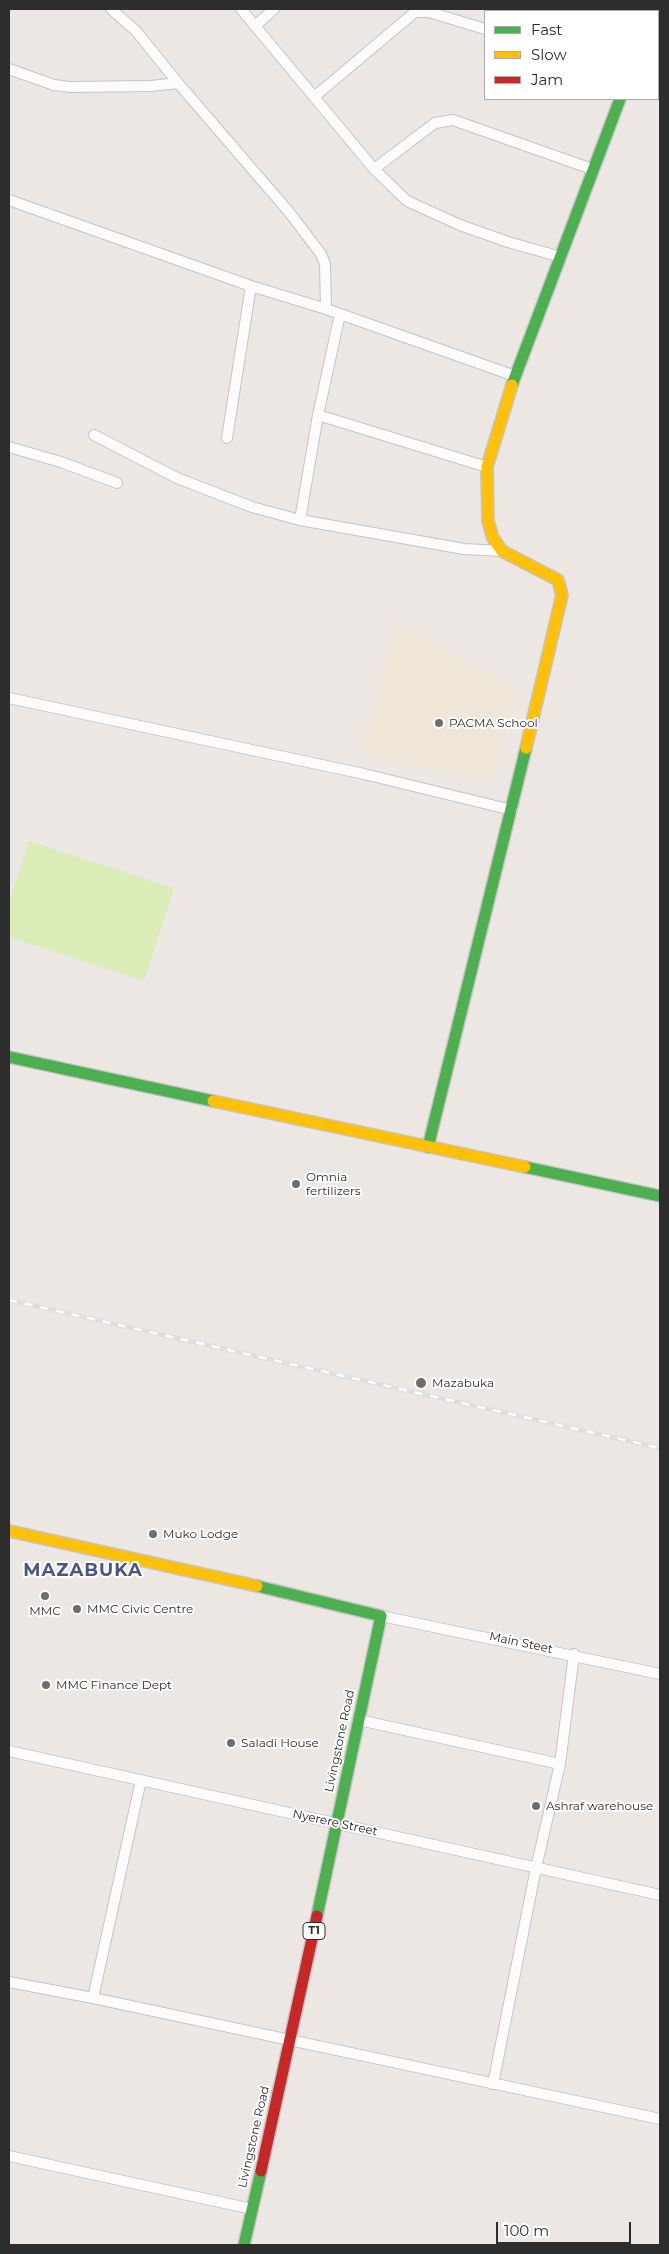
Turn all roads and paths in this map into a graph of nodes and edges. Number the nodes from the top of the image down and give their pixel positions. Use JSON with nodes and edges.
{"nodes":[{"id":1,"x":111,"y":9,"type":"edge"},
{"id":2,"x":241,"y":9,"type":"edge"},
{"id":3,"x":274,"y":9,"type":"edge"},
{"id":4,"x":255,"y":26,"type":"junction"},
{"id":5,"x":484,"y":29,"type":"edge"},
{"id":6,"x":9,"y":70,"type":"edge"},
{"id":7,"x":178,"y":83,"type":"junction"},
{"id":8,"x":314,"y":97,"type":"junction"},
{"id":9,"x":620,"y":100,"type":"edge"},
{"id":10,"x":374,"y":169,"type":"junction"},
{"id":11,"x":592,"y":169,"type":"junction"},
{"id":12,"x":9,"y":200,"type":"edge"},
{"id":13,"x":560,"y":257,"type":"junction"},
{"id":14,"x":251,"y":286,"type":"junction"},
{"id":15,"x":326,"y":308,"type":"junction"},
{"id":16,"x":340,"y":314,"type":"junction"},
{"id":17,"x":515,"y":376,"type":"junction"},
{"id":18,"x":318,"y":415,"type":"junction"},
{"id":19,"x":94,"y":435,"type":"dead end"},
{"id":20,"x":227,"y":438,"type":"dead end"},
{"id":21,"x":9,"y":447,"type":"edge"},
{"id":22,"x":487,"y":468,"type":"junction"},
{"id":23,"x":117,"y":483,"type":"dead end"},
{"id":24,"x":300,"y":520,"type":"junction"},
{"id":25,"x":502,"y":551,"type":"junction"},
{"id":26,"x":9,"y":698,"type":"edge"},
{"id":27,"x":512,"y":810,"type":"junction"},
{"id":28,"x":9,"y":1057,"type":"edge"},
{"id":29,"x":428,"y":1147,"type":"junction"},
{"id":30,"x":660,"y":1196,"type":"edge"},
{"id":31,"x":9,"y":1531,"type":"edge"},
{"id":32,"x":381,"y":1616,"type":"junction"},
{"id":33,"x":574,"y":1654,"type":"junction"},
{"id":34,"x":660,"y":1674,"type":"edge"},
{"id":35,"x":358,"y":1720,"type":"junction"},
{"id":36,"x":9,"y":1751,"type":"edge"},
{"id":37,"x":560,"y":1764,"type":"junction"},
{"id":38,"x":141,"y":1780,"type":"junction"},
{"id":39,"x":337,"y":1823,"type":"junction"},
{"id":40,"x":536,"y":1868,"type":"junction"},
{"id":41,"x":660,"y":1895,"type":"edge"},
{"id":42,"x":9,"y":1982,"type":"edge"},
{"id":43,"x":93,"y":1998,"type":"junction"},
{"id":44,"x":291,"y":2040,"type":"junction"},
{"id":45,"x":493,"y":2084,"type":"junction"},
{"id":46,"x":660,"y":2119,"type":"edge"},
{"id":47,"x":9,"y":2156,"type":"edge"},
{"id":48,"x":252,"y":2209,"type":"junction"},
{"id":49,"x":244,"y":2245,"type":"edge"}],
"edges":[{"from":1,"to":7,"type":"street"},
{"from":2,"to":4,"type":"street"},
{"from":3,"to":4,"type":"street"},
{"from":4,"to":8,"type":"street"},
{"from":5,"to":8,"type":"street"},
{"from":6,"to":7,"type":"street"},
{"from":7,"to":15,"type":"street"},
{"from":8,"to":10,"type":"street"},
{"from":9,"to":11,"type":"main road"},
{"from":10,"to":11,"type":"street"},
{"from":10,"to":13,"type":"street"},
{"from":11,"to":13,"type":"main road"},
{"from":12,"to":14,"type":"street"},
{"from":13,"to":17,"type":"main road"},
{"from":14,"to":15,"type":"street"},
{"from":14,"to":20,"type":"street"},
{"from":15,"to":16,"type":"street"},
{"from":16,"to":17,"type":"street"},
{"from":16,"to":18,"type":"street"},
{"from":17,"to":22,"type":"main road"},
{"from":18,"to":22,"type":"street"},
{"from":18,"to":24,"type":"street"},
{"from":19,"to":24,"type":"street"},
{"from":21,"to":23,"type":"street"},
{"from":22,"to":25,"type":"main road"},
{"from":24,"to":25,"type":"street"},
{"from":25,"to":27,"type":"main road"},
{"from":26,"to":27,"type":"street"},
{"from":27,"to":29,"type":"main road"},
{"from":28,"to":29,"type":"main road"},
{"from":29,"to":30,"type":"main road"},
{"from":31,"to":32,"type":"main road"},
{"from":32,"to":33,"type":"street","name":"Main Steet"},
{"from":32,"to":35,"type":"main road","name":"Livingstone Road","number":"T1"},
{"from":33,"to":34,"type":"street","name":"Main Steet"},
{"from":33,"to":37,"type":"street"},
{"from":35,"to":37,"type":"street"},
{"from":35,"to":39,"type":"main road","name":"Livingstone Road","number":"T1"},
{"from":36,"to":38,"type":"street","name":"Nyerere Street"},
{"from":37,"to":40,"type":"street"},
{"from":38,"to":39,"type":"street","name":"Nyerere Street"},
{"from":38,"to":43,"type":"street"},
{"from":39,"to":40,"type":"street","name":"Nyerere Street"},
{"from":39,"to":44,"type":"main road","name":"Livingstone Road","number":"T1"},
{"from":40,"to":41,"type":"street","name":"Nyerere Street"},
{"from":40,"to":45,"type":"street"},
{"from":42,"to":43,"type":"street"},
{"from":43,"to":44,"type":"street"},
{"from":44,"to":45,"type":"street"},
{"from":44,"to":48,"type":"main road","name":"Livingstone Road","number":"T1"},
{"from":45,"to":46,"type":"street"},
{"from":47,"to":48,"type":"street"},
{"from":48,"to":49,"type":"main road","name":"Livingstone Road","number":"T1"}]}
